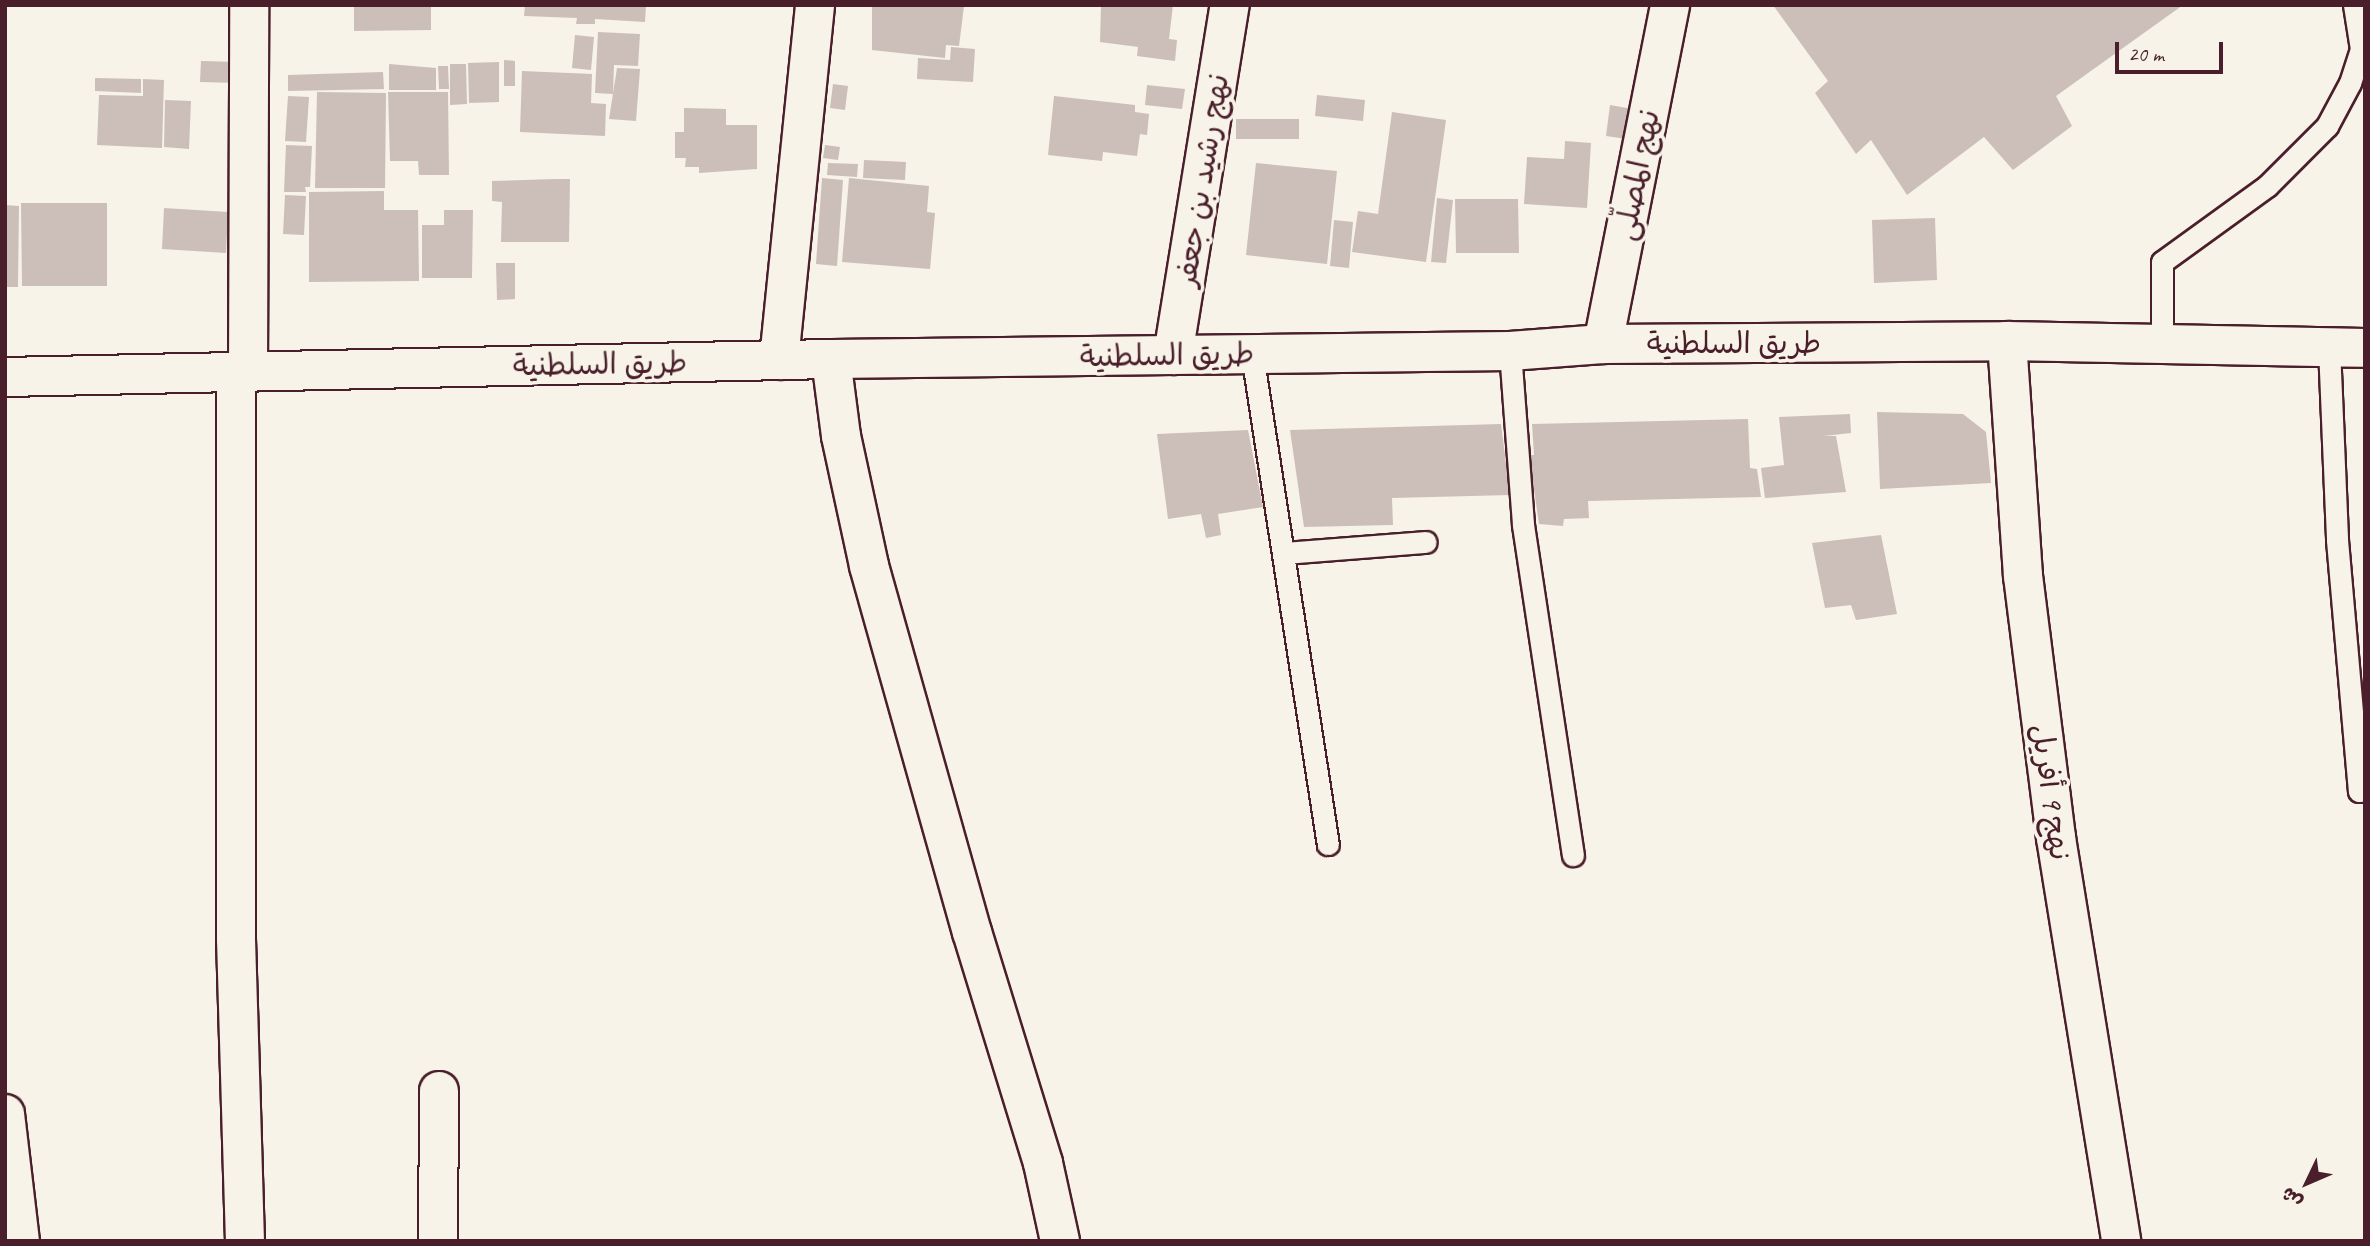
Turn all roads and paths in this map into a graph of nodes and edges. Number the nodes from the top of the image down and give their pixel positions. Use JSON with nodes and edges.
{"nodes":[{"id":1,"x":249,"y":5,"type":"edge"},
{"id":2,"x":815,"y":5,"type":"edge"},
{"id":3,"x":1230,"y":5,"type":"edge"},
{"id":4,"x":1670,"y":5,"type":"edge"},
{"id":5,"x":2354,"y":5,"type":"edge"},
{"id":6,"x":2007,"y":341,"type":"junction"},
{"id":7,"x":2162,"y":344,"type":"junction"},
{"id":8,"x":1603,"y":345,"type":"junction"},
{"id":9,"x":2347,"y":347,"type":"edge"},
{"id":10,"x":1510,"y":351,"type":"junction"},
{"id":11,"x":1252,"y":354,"type":"junction"},
{"id":12,"x":1173,"y":355,"type":"junction"},
{"id":13,"x":831,"y":359,"type":"junction"},
{"id":14,"x":779,"y":360,"type":"junction"},
{"id":15,"x":242,"y":373,"type":"junction"},
{"id":16,"x":5,"y":377,"type":"edge"},
{"id":17,"x":1426,"y":542,"type":"dead end"},
{"id":18,"x":1284,"y":553,"type":"junction"},
{"id":19,"x":2365,"y":790,"type":"edge"},
{"id":20,"x":1328,"y":844,"type":"dead end"},
{"id":21,"x":1573,"y":855,"type":"dead end"},
{"id":22,"x":439,"y":1091,"type":"dead end"},
{"id":23,"x":5,"y":1114,"type":"edge"},
{"id":24,"x":20,"y":1241,"type":"edge"},
{"id":25,"x":245,"y":1241,"type":"edge"},
{"id":26,"x":438,"y":1241,"type":"edge"},
{"id":27,"x":1060,"y":1241,"type":"edge"},
{"id":28,"x":2121,"y":1241,"type":"edge"}],
"edges":[{"from":1,"to":15,"type":"street"},
{"from":2,"to":14,"type":"street"},
{"from":3,"to":12,"type":"street","name":"نهج رشيد بن جعفر"},
{"from":4,"to":8,"type":"street","name":"نهج المصلّى"},
{"from":5,"to":7,"type":"lane"},
{"from":6,"to":7,"type":"street","name":"طريق السلطنية"},
{"from":6,"to":8,"type":"street","name":"طريق السلطنية"},
{"from":6,"to":28,"type":"street","name":"نهج 9 أفريل"},
{"from":7,"to":9,"type":"street","name":"طريق السلطنية"},
{"from":8,"to":10,"type":"street","name":"طريق السلطنية"},
{"from":9,"to":19,"type":"lane"},
{"from":10,"to":11,"type":"street","name":"طريق السلطنية"},
{"from":10,"to":21,"type":"lane"},
{"from":11,"to":12,"type":"street","name":"طريق السلطنية"},
{"from":11,"to":18,"type":"lane"},
{"from":12,"to":13,"type":"street","name":"طريق السلطنية"},
{"from":13,"to":14,"type":"street","name":"طريق السلطنية"},
{"from":13,"to":27,"type":"street"},
{"from":14,"to":15,"type":"street","name":"طريق السلطنية"},
{"from":15,"to":16,"type":"street","name":"طريق السلطنية"},
{"from":15,"to":25,"type":"street"},
{"from":17,"to":18,"type":"lane"},
{"from":18,"to":20,"type":"lane"},
{"from":22,"to":26,"type":"street"},
{"from":23,"to":24,"type":"street"}]}
